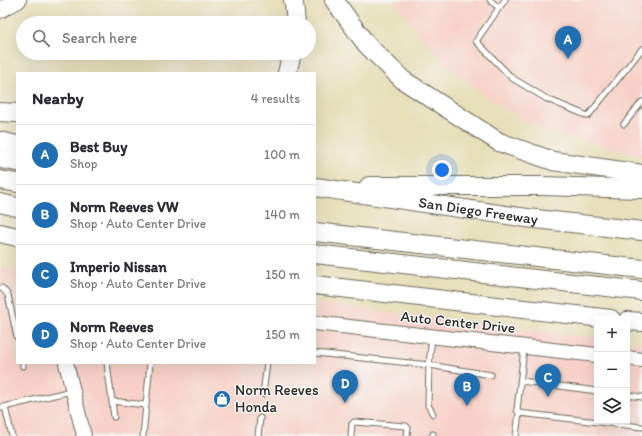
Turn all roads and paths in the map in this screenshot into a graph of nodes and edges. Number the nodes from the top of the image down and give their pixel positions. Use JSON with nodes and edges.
{"nodes":[{"id":1,"x":18,"y":0,"type":"edge"},
{"id":2,"x":292,"y":0,"type":"edge"},
{"id":3,"x":334,"y":0,"type":"edge"},
{"id":4,"x":490,"y":0,"type":"edge"},
{"id":5,"x":505,"y":0,"type":"edge"},
{"id":6,"x":499,"y":8,"type":"junction"},
{"id":7,"x":0,"y":10,"type":"edge"},
{"id":8,"x":295,"y":16,"type":"edge"},
{"id":9,"x":642,"y":49,"type":"edge"},
{"id":10,"x":290,"y":60,"type":"edge"},
{"id":11,"x":287,"y":72,"type":"edge"},
{"id":12,"x":642,"y":102,"type":"edge"},
{"id":13,"x":0,"y":112,"type":"edge"},
{"id":14,"x":16,"y":113,"type":"edge"},
{"id":15,"x":624,"y":124,"type":"dead end"},
{"id":16,"x":0,"y":141,"type":"edge"},
{"id":17,"x":16,"y":145,"type":"edge"},
{"id":18,"x":0,"y":159,"type":"edge"},
{"id":19,"x":16,"y":162,"type":"edge"},
{"id":20,"x":642,"y":174,"type":"edge"},
{"id":21,"x":0,"y":180,"type":"edge"},
{"id":22,"x":16,"y":183,"type":"edge"},
{"id":23,"x":316,"y":186,"type":"edge"},
{"id":24,"x":316,"y":186,"type":"edge"},
{"id":25,"x":642,"y":189,"type":"edge"},
{"id":26,"x":0,"y":203,"type":"edge"},
{"id":27,"x":16,"y":207,"type":"edge"},
{"id":28,"x":642,"y":231,"type":"edge"},
{"id":29,"x":316,"y":232,"type":"edge"},
{"id":30,"x":316,"y":254,"type":"edge"},
{"id":31,"x":642,"y":269,"type":"edge"},
{"id":32,"x":316,"y":285,"type":"edge"},
{"id":33,"x":0,"y":288,"type":"edge"},
{"id":34,"x":642,"y":291,"type":"edge"},
{"id":35,"x":594,"y":317,"type":"edge"},
{"id":36,"x":630,"y":321,"type":"edge"},
{"id":37,"x":642,"y":322,"type":"edge"},
{"id":38,"x":316,"y":323,"type":"edge"},
{"id":39,"x":16,"y":332,"type":"edge"},
{"id":40,"x":432,"y":336,"type":"junction"},
{"id":41,"x":525,"y":346,"type":"junction"},
{"id":42,"x":316,"y":353,"type":"edge"},
{"id":43,"x":594,"y":355,"type":"edge"},
{"id":44,"x":630,"y":358,"type":"edge"},
{"id":45,"x":642,"y":360,"type":"edge"},
{"id":46,"x":66,"y":364,"type":"edge"},
{"id":47,"x":107,"y":364,"type":"edge"},
{"id":48,"x":150,"y":364,"type":"edge"},
{"id":49,"x":267,"y":364,"type":"edge"},
{"id":50,"x":429,"y":365,"type":"junction"},
{"id":51,"x":491,"y":375,"type":"dead end"},
{"id":52,"x":520,"y":382,"type":"junction"},
{"id":53,"x":72,"y":390,"type":"junction"},
{"id":54,"x":594,"y":391,"type":"edge"},
{"id":55,"x":263,"y":394,"type":"dead end"},
{"id":56,"x":630,"y":395,"type":"edge"},
{"id":57,"x":642,"y":397,"type":"edge"},
{"id":58,"x":112,"y":401,"type":"junction"},
{"id":59,"x":145,"y":405,"type":"junction"},
{"id":60,"x":3,"y":407,"type":"edge"},
{"id":61,"x":519,"y":413,"type":"junction"},
{"id":62,"x":433,"y":414,"type":"dead end"},
{"id":63,"x":114,"y":417,"type":"dead end"},
{"id":64,"x":260,"y":418,"type":"dead end"},
{"id":65,"x":642,"y":427,"type":"edge"},
{"id":66,"x":12,"y":436,"type":"edge"},
{"id":67,"x":84,"y":436,"type":"edge"},
{"id":68,"x":143,"y":436,"type":"edge"},
{"id":69,"x":258,"y":436,"type":"edge"},
{"id":70,"x":351,"y":436,"type":"edge"},
{"id":71,"x":407,"y":436,"type":"edge"},
{"id":72,"x":516,"y":436,"type":"edge"}],
"edges":[{"from":1,"to":7,"type":"main road"},
{"from":2,"to":8,"type":"highway"},
{"from":3,"to":20,"type":"highway"},
{"from":4,"to":6,"type":"lane"},
{"from":5,"to":6,"type":"lane"},
{"from":6,"to":9,"type":"lane"},
{"from":10,"to":11,"type":"highway"},
{"from":12,"to":15,"type":"lane"},
{"from":13,"to":14,"type":"highway"},
{"from":16,"to":17,"type":"highway"},
{"from":18,"to":19,"type":"highway"},
{"from":21,"to":22,"type":"highway"},
{"from":23,"to":25,"type":"highway"},
{"from":24,"to":28,"type":"highway","name":"San Diego Freeway"},
{"from":26,"to":27,"type":"highway"},
{"from":29,"to":31,"type":"highway"},
{"from":30,"to":34,"type":"highway"},
{"from":32,"to":35,"type":"highway"},
{"from":33,"to":39,"type":"lane"},
{"from":36,"to":37,"type":"highway"},
{"from":38,"to":40,"type":"street","name":"Auto Center Drive"},
{"from":40,"to":41,"type":"street","name":"Auto Center Drive"},
{"from":40,"to":50,"type":"lane"},
{"from":41,"to":43,"type":"street","name":"Auto Center Drive"},
{"from":41,"to":52,"type":"lane"},
{"from":42,"to":50,"type":"lane"},
{"from":44,"to":45,"type":"street"},
{"from":46,"to":53,"type":"street"},
{"from":47,"to":58,"type":"lane"},
{"from":48,"to":59,"type":"lane"},
{"from":49,"to":55,"type":"lane"},
{"from":50,"to":51,"type":"lane"},
{"from":50,"to":62,"type":"lane"},
{"from":52,"to":54,"type":"lane"},
{"from":52,"to":61,"type":"lane"},
{"from":53,"to":60,"type":"lane"},
{"from":53,"to":67,"type":"street"},
{"from":56,"to":57,"type":"lane"},
{"from":58,"to":59,"type":"lane"},
{"from":58,"to":63,"type":"lane"},
{"from":59,"to":68,"type":"lane"},
{"from":60,"to":66,"type":"lane"},
{"from":61,"to":65,"type":"lane"},
{"from":61,"to":72,"type":"lane"},
{"from":64,"to":69,"type":"lane"},
{"from":70,"to":71,"type":"lane"}]}
